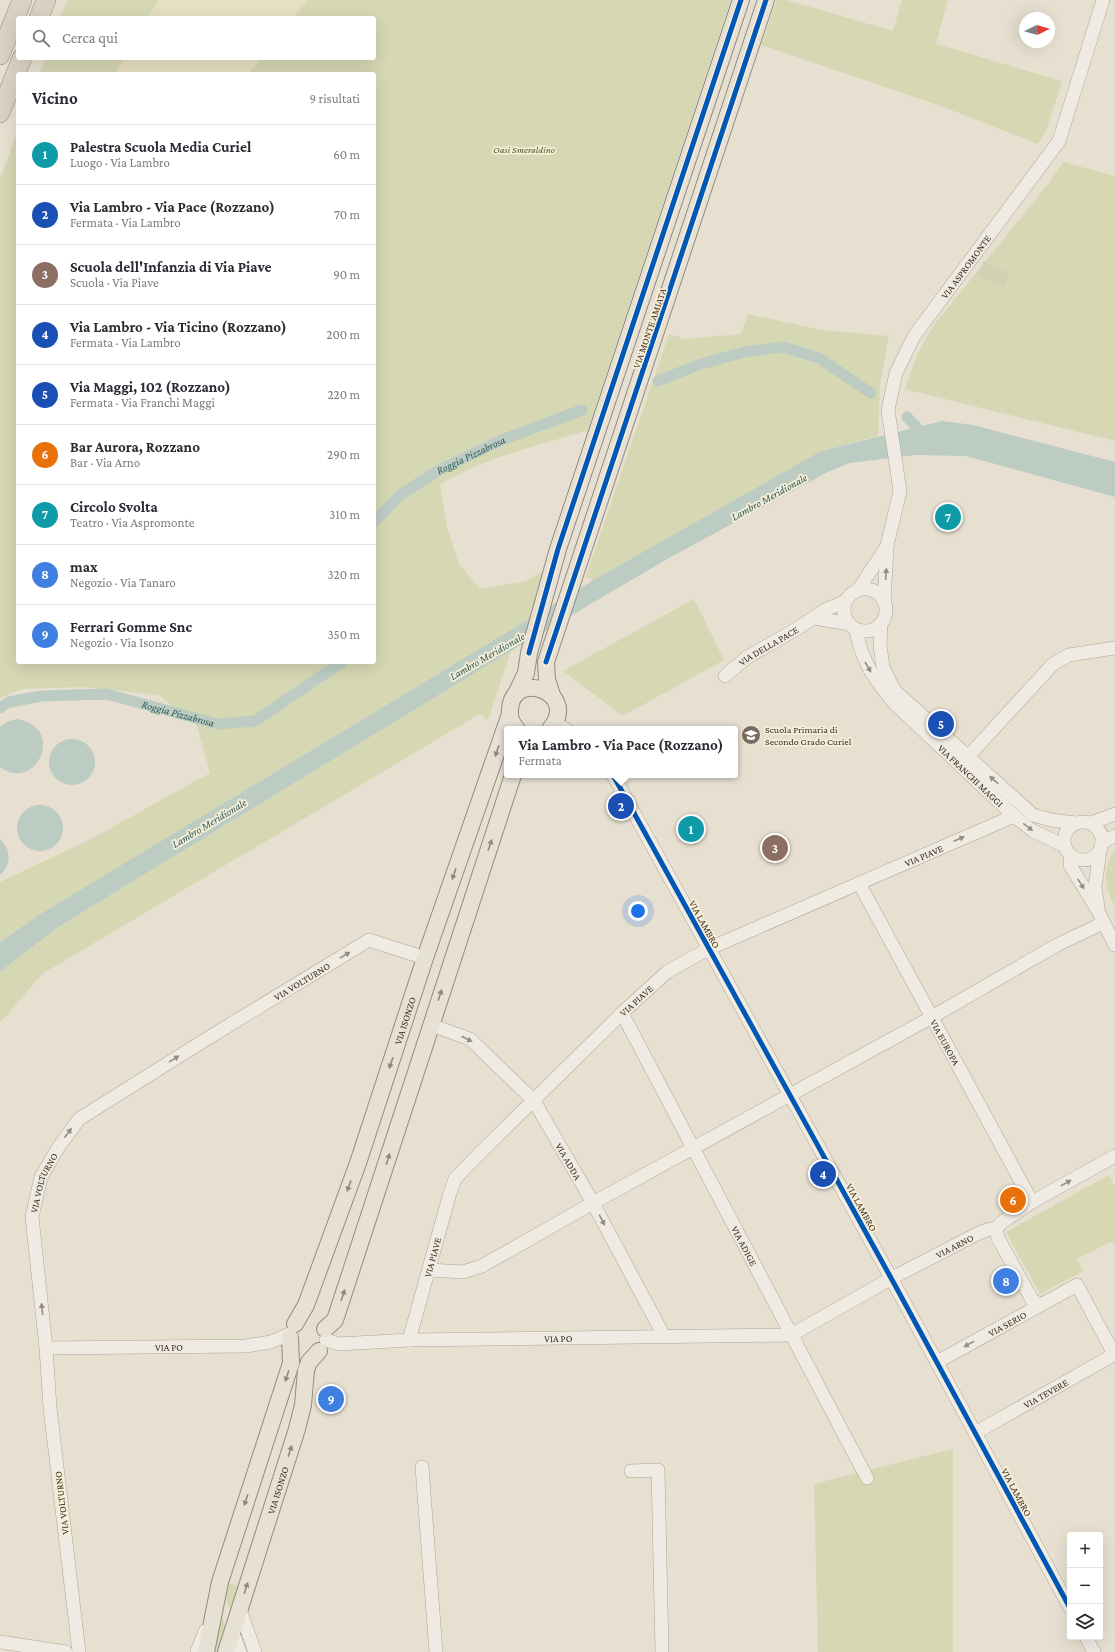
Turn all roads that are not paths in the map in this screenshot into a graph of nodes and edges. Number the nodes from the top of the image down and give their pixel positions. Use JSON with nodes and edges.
{"nodes":[{"id":1,"x":22,"y":0,"type":"edge"},
{"id":2,"x":46,"y":0,"type":"edge"},
{"id":3,"x":742,"y":0,"type":"edge"},
{"id":4,"x":766,"y":0,"type":"edge"},
{"id":5,"x":1103,"y":0,"type":"edge"},
{"id":6,"x":39,"y":16,"type":"edge"},
{"id":7,"x":0,"y":55,"type":"edge"},
{"id":8,"x":21,"y":60,"type":"edge"},
{"id":9,"x":16,"y":72,"type":"edge"},
{"id":10,"x":16,"y":73,"type":"edge"},
{"id":11,"x":0,"y":113,"type":"edge"},
{"id":12,"x":887,"y":546,"type":"junction"},
{"id":13,"x":858,"y":590,"type":"junction"},
{"id":14,"x":846,"y":601,"type":"junction"},
{"id":15,"x":884,"y":603,"type":"junction"},
{"id":16,"x":814,"y":618,"type":"junction"},
{"id":17,"x":881,"y":623,"type":"junction"},
{"id":18,"x":853,"y":627,"type":"junction"},
{"id":19,"x":1115,"y":648,"type":"edge"},
{"id":20,"x":725,"y":676,"type":"dead end"},
{"id":21,"x":516,"y":694,"type":"junction"},
{"id":22,"x":552,"y":695,"type":"junction"},
{"id":23,"x":510,"y":714,"type":"junction"},
{"id":24,"x":506,"y":726,"type":"edge"},
{"id":25,"x":515,"y":726,"type":"edge"},
{"id":26,"x":557,"y":726,"type":"edge"},
{"id":27,"x":504,"y":731,"type":"edge"},
{"id":28,"x":964,"y":761,"type":"junction"},
{"id":29,"x":512,"y":778,"type":"edge"},
{"id":30,"x":615,"y":778,"type":"edge"},
{"id":31,"x":1115,"y":814,"type":"edge"},
{"id":32,"x":1014,"y":816,"type":"junction"},
{"id":33,"x":1075,"y":823,"type":"junction"},
{"id":34,"x":1092,"y":823,"type":"junction"},
{"id":35,"x":1115,"y":836,"type":"edge"},
{"id":36,"x":1101,"y":846,"type":"junction"},
{"id":37,"x":1068,"y":850,"type":"junction"},
{"id":38,"x":859,"y":882,"type":"junction"},
{"id":39,"x":1100,"y":917,"type":"junction"},
{"id":40,"x":1115,"y":945,"type":"edge"},
{"id":41,"x":708,"y":949,"type":"junction"},
{"id":42,"x":425,"y":958,"type":"junction"},
{"id":43,"x":622,"y":1013,"type":"junction"},
{"id":44,"x":932,"y":1016,"type":"junction"},
{"id":45,"x":431,"y":1025,"type":"junction"},
{"id":46,"x":789,"y":1094,"type":"junction"},
{"id":47,"x":534,"y":1101,"type":"junction"},
{"id":48,"x":693,"y":1149,"type":"junction"},
{"id":49,"x":1115,"y":1156,"type":"edge"},
{"id":50,"x":1032,"y":1202,"type":"junction"},
{"id":51,"x":593,"y":1203,"type":"junction"},
{"id":52,"x":996,"y":1229,"type":"junction"},
{"id":53,"x":429,"y":1270,"type":"junction"},
{"id":54,"x":892,"y":1278,"type":"junction"},
{"id":55,"x":1040,"y":1304,"type":"junction"},
{"id":56,"x":292,"y":1332,"type":"junction"},
{"id":57,"x":791,"y":1335,"type":"junction"},
{"id":58,"x":664,"y":1336,"type":"junction"},
{"id":59,"x":323,"y":1340,"type":"junction"},
{"id":60,"x":409,"y":1340,"type":"junction"},
{"id":61,"x":46,"y":1348,"type":"junction"},
{"id":62,"x":1115,"y":1354,"type":"edge"},
{"id":63,"x":937,"y":1362,"type":"junction"},
{"id":64,"x":975,"y":1432,"type":"junction"},
{"id":65,"x":422,"y":1467,"type":"dead end"},
{"id":66,"x":631,"y":1471,"type":"dead end"},
{"id":67,"x":867,"y":1478,"type":"dead end"},
{"id":68,"x":220,"y":1582,"type":"junction"},
{"id":69,"x":1068,"y":1604,"type":"edge"},
{"id":70,"x":240,"y":1607,"type":"junction"},
{"id":71,"x":215,"y":1609,"type":"junction"},
{"id":72,"x":232,"y":1631,"type":"junction"},
{"id":73,"x":1088,"y":1640,"type":"edge"},
{"id":74,"x":0,"y":1642,"type":"edge"},
{"id":75,"x":66,"y":1652,"type":"edge"},
{"id":76,"x":79,"y":1652,"type":"edge"},
{"id":77,"x":197,"y":1652,"type":"edge"},
{"id":78,"x":201,"y":1652,"type":"edge"},
{"id":79,"x":206,"y":1652,"type":"edge"},
{"id":80,"x":226,"y":1652,"type":"edge"},
{"id":81,"x":240,"y":1652,"type":"edge"},
{"id":82,"x":255,"y":1652,"type":"edge"},
{"id":83,"x":436,"y":1652,"type":"edge"},
{"id":84,"x":662,"y":1652,"type":"edge"},
{"id":85,"x":1094,"y":1652,"type":"edge"}],
"edges":[{"from":1,"to":7,"type":"highway"},
{"from":2,"to":6,"type":"highway"},
{"from":3,"to":21,"type":"main road","name":"VIA MONTE AMIATA"},
{"from":4,"to":22,"type":"main road","name":"VIA MONTE AMIATA"},
{"from":5,"to":12,"type":"street","name":"VIA ASPROMONTE"},
{"from":8,"to":9,"type":"highway"},
{"from":10,"to":11,"type":"highway"},
{"from":12,"to":13,"type":"street","name":"VIA ASPROMONTE"},
{"from":15,"to":12,"type":"street","name":"VIA ASPROMONTE","one_way":true},
{"from":13,"to":14,"type":"street"},
{"from":13,"to":15,"type":"street"},
{"from":14,"to":16,"type":"street","name":"VIA DELLA PACE"},
{"from":14,"to":18,"type":"street"},
{"from":15,"to":17,"type":"street"},
{"from":16,"to":18,"type":"street"},
{"from":16,"to":20,"type":"street","name":"VIA DELLA PACE"},
{"from":17,"to":18,"type":"street"},
{"from":17,"to":28,"type":"street","name":"VIA FRANCHI MAGGI"},
{"from":18,"to":28,"type":"street","name":"VIA FRANCHI MAGGI","one_way":true},
{"from":19,"to":28,"type":"street"},
{"from":21,"to":22,"type":"main road"},
{"from":21,"to":23,"type":"main road","name":"VIA MONTE AMIATA"},
{"from":22,"to":26,"type":"main road","name":"VIA MONTE AMIATA"},
{"from":23,"to":24,"type":"main road","name":"VIA ISONZO","one_way":true},
{"from":23,"to":25,"type":"main road"},
{"from":27,"to":42,"type":"main road","name":"VIA ISONZO","one_way":true},
{"from":28,"to":32,"type":"street","name":"VIA FRANCHI MAGGI"},
{"from":33,"to":28,"type":"street","name":"VIA FRANCHI MAGGI","one_way":true},
{"from":45,"to":29,"type":"main road","name":"VIA ISONZO","one_way":true},
{"from":30,"to":41,"type":"street","name":"VIA LAMBRO"},
{"from":31,"to":34,"type":"street"},
{"from":32,"to":37,"type":"street","name":"VIA FRANCHI MAGGI","one_way":true},
{"from":38,"to":32,"type":"street","name":"VIA PIAVE","one_way":true},
{"from":33,"to":34,"type":"street"},
{"from":33,"to":37,"type":"street"},
{"from":34,"to":36,"type":"street"},
{"from":35,"to":36,"type":"street"},
{"from":36,"to":37,"type":"street"},
{"from":36,"to":39,"type":"street"},
{"from":37,"to":39,"type":"street","one_way":true},
{"from":38,"to":41,"type":"street","name":"VIA PIAVE"},
{"from":38,"to":44,"type":"street","name":"VIA EUROPA"},
{"from":39,"to":40,"type":"street"},
{"from":39,"to":44,"type":"street"},
{"from":41,"to":43,"type":"street","name":"VIA PIAVE"},
{"from":41,"to":46,"type":"street","name":"VIA LAMBRO"},
{"from":42,"to":56,"type":"main road","name":"VIA ISONZO","one_way":true},
{"from":61,"to":42,"type":"street","name":"VIA VOLTURNO","one_way":true},
{"from":43,"to":47,"type":"street","name":"VIA PIAVE"},
{"from":43,"to":48,"type":"street","name":"VIA ADIGE"},
{"from":44,"to":46,"type":"street"},
{"from":44,"to":50,"type":"street","name":"VIA EUROPA"},
{"from":45,"to":47,"type":"street","name":"VIA ADDA","one_way":true},
{"from":59,"to":45,"type":"main road","name":"VIA ISONZO","one_way":true},
{"from":46,"to":48,"type":"street"},
{"from":46,"to":54,"type":"street","name":"VIA LAMBRO"},
{"from":47,"to":51,"type":"street","name":"VIA ADDA"},
{"from":47,"to":53,"type":"street","name":"VIA PIAVE"},
{"from":48,"to":51,"type":"street"},
{"from":48,"to":57,"type":"street","name":"VIA ADIGE"},
{"from":50,"to":49,"type":"street","name":"VIA ARNO","one_way":true},
{"from":50,"to":52,"type":"street","name":"VIA ARNO"},
{"from":51,"to":53,"type":"street"},
{"from":51,"to":58,"type":"street","name":"VIA ADDA","one_way":true},
{"from":52,"to":54,"type":"street","name":"VIA ARNO"},
{"from":52,"to":55,"type":"street"},
{"from":53,"to":60,"type":"street","name":"VIA PIAVE"},
{"from":54,"to":57,"type":"street","name":"VIA ARNO"},
{"from":54,"to":63,"type":"street","name":"VIA LAMBRO"},
{"from":55,"to":62,"type":"street","name":"VIA SERIO"},
{"from":55,"to":63,"type":"street","name":"VIA SERIO","one_way":true},
{"from":56,"to":59,"type":"main road"},
{"from":56,"to":59,"type":"main road"},
{"from":56,"to":61,"type":"street","name":"VIA PO"},
{"from":56,"to":68,"type":"main road","one_way":true},
{"from":57,"to":58,"type":"street","name":"VIA PO"},
{"from":57,"to":67,"type":"street","name":"VIA ADIGE"},
{"from":58,"to":60,"type":"street","name":"VIA PO"},
{"from":59,"to":60,"type":"street","name":"VIA PO"},
{"from":70,"to":59,"type":"main road","name":"VIA ISONZO","one_way":true},
{"from":61,"to":76,"type":"street","name":"VIA VOLTURNO"},
{"from":62,"to":64,"type":"street","name":"VIA TEVERE"},
{"from":63,"to":64,"type":"street","name":"VIA LAMBRO"},
{"from":64,"to":69,"type":"street","name":"VIA LAMBRO"},
{"from":65,"to":83,"type":"street"},
{"from":66,"to":84,"type":"street"},
{"from":68,"to":71,"type":"main road"},
{"from":68,"to":72,"type":"main road"},
{"from":70,"to":72,"type":"main road","name":"VIA ISONZO"},
{"from":70,"to":82,"type":"street"},
{"from":71,"to":77,"type":"street"},
{"from":71,"to":78,"type":"main road"},
{"from":71,"to":79,"type":"main road"},
{"from":72,"to":80,"type":"main road","name":"VIA ISONZO"},
{"from":72,"to":81,"type":"street"},
{"from":73,"to":85,"type":"street"},
{"from":74,"to":75,"type":"street"}]}
